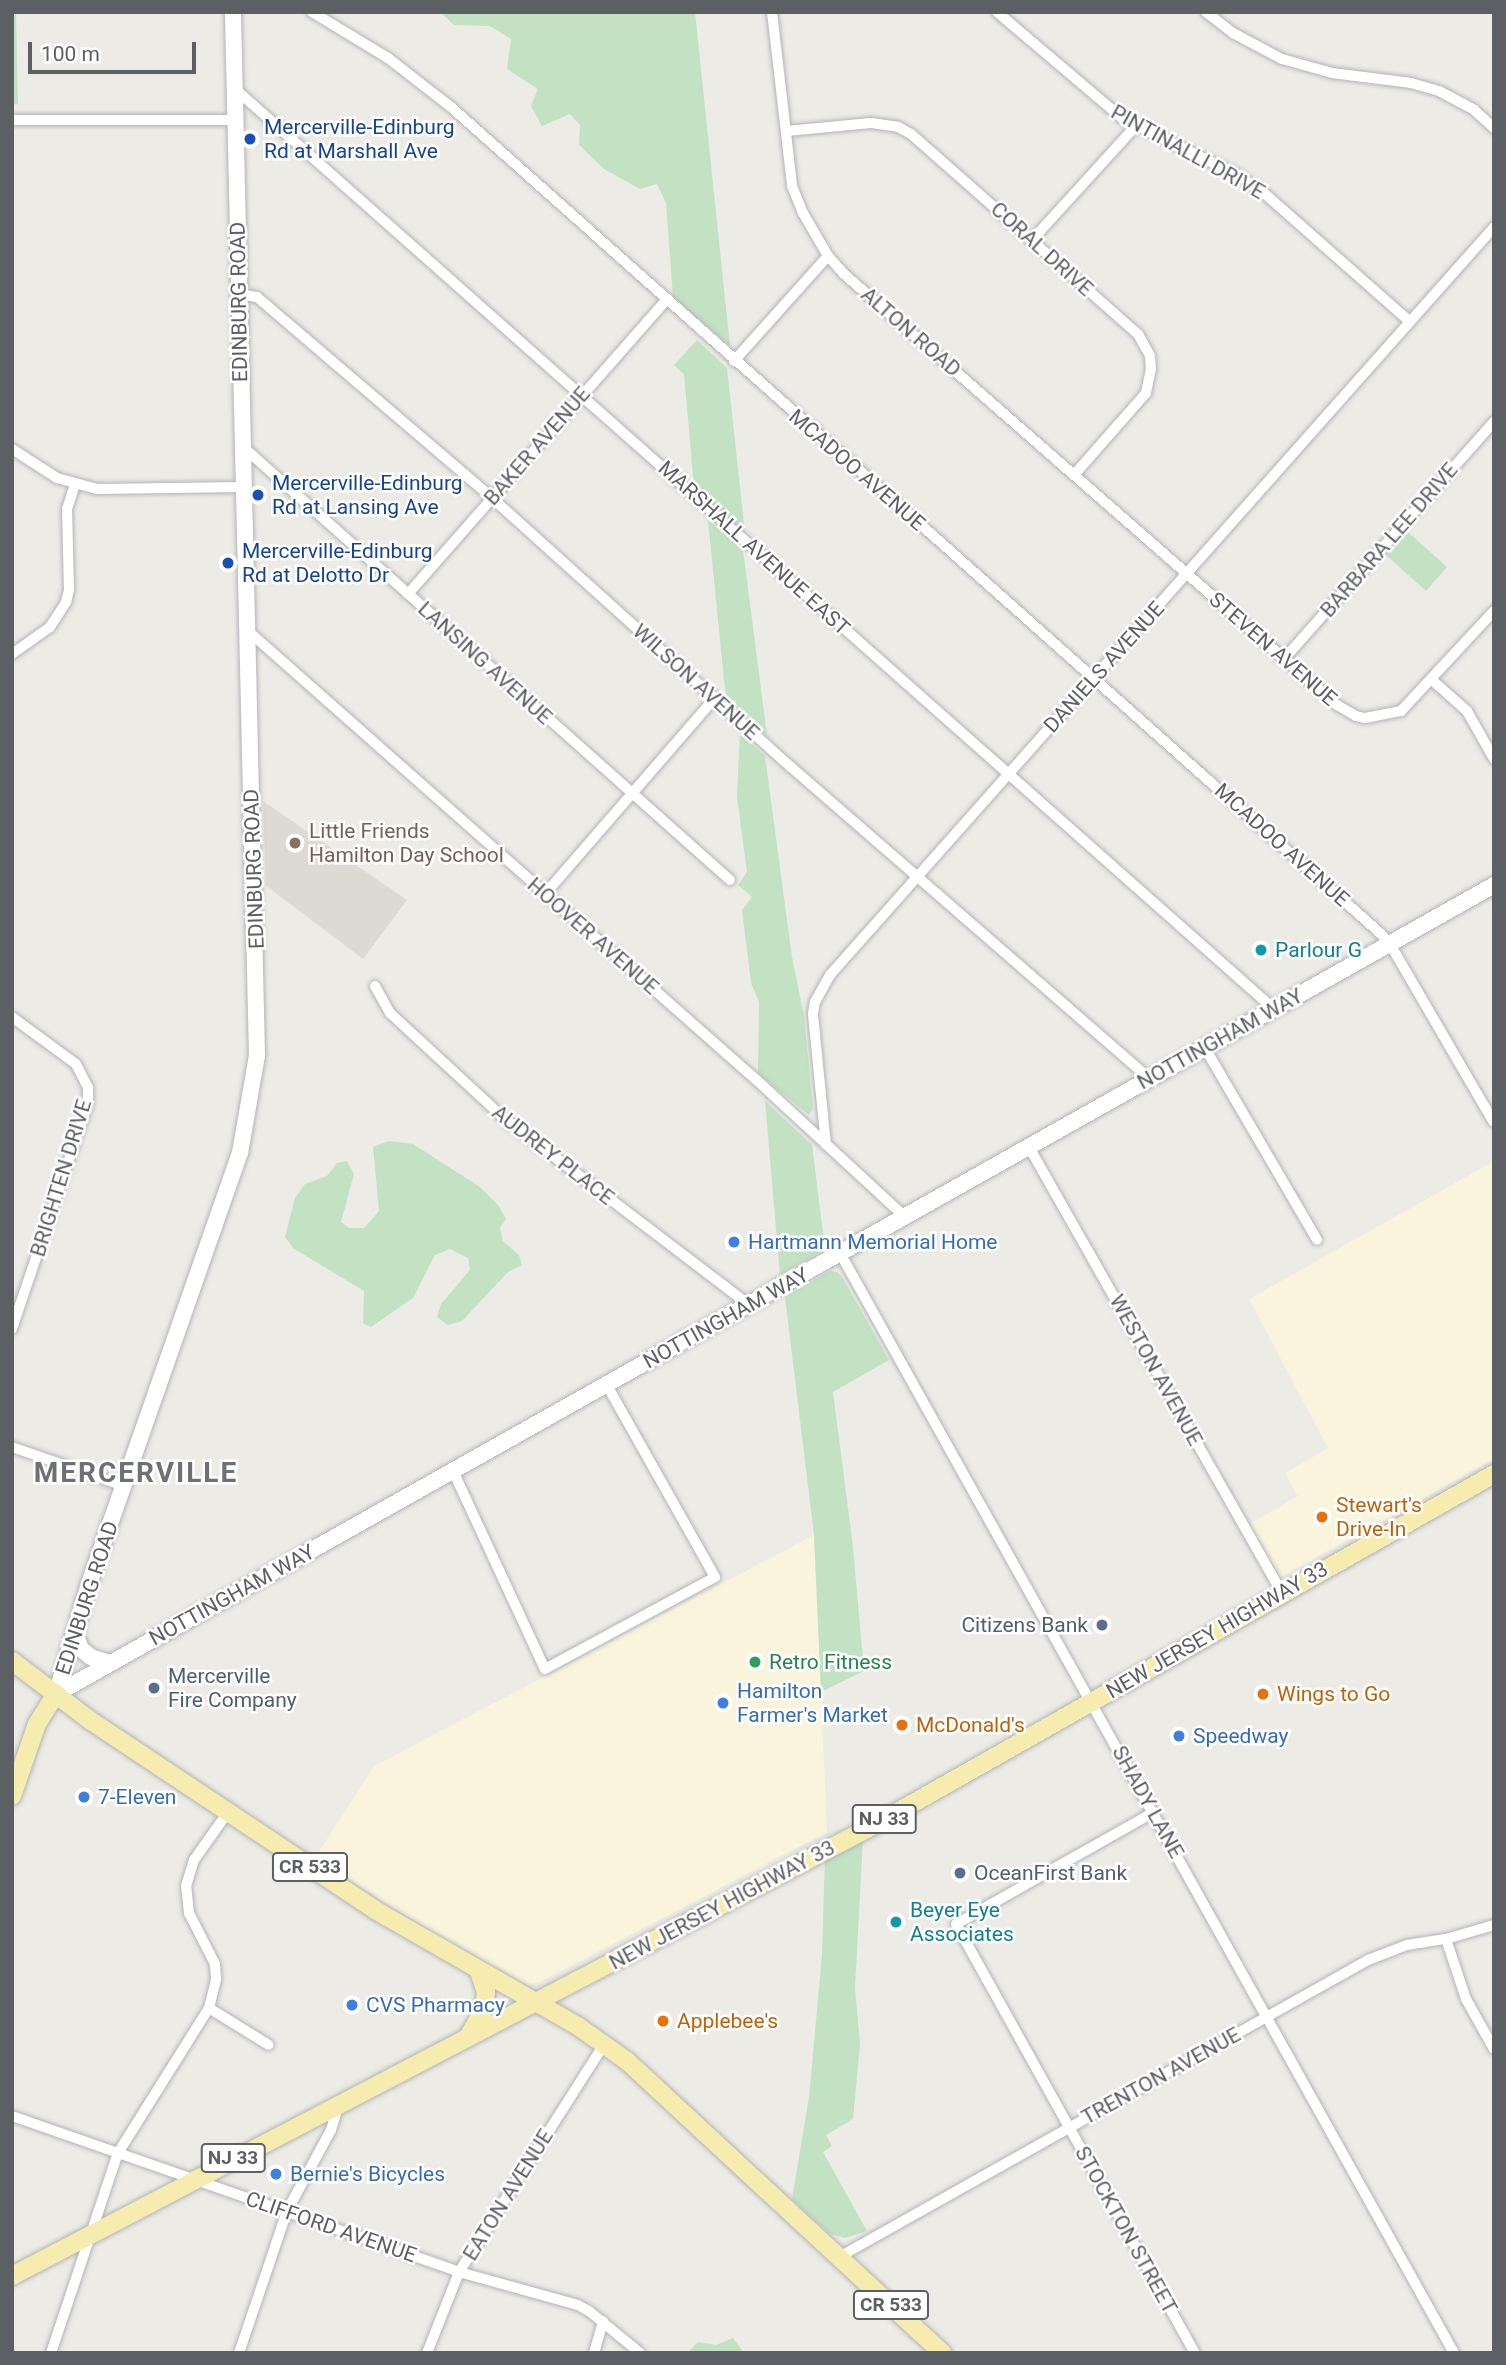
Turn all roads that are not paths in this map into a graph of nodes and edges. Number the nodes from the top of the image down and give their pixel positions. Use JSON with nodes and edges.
{"nodes":[{"id":1,"x":233,"y":12,"type":"edge"},
{"id":2,"x":312,"y":12,"type":"edge"},
{"id":3,"x":772,"y":12,"type":"edge"},
{"id":4,"x":997,"y":12,"type":"edge"},
{"id":5,"x":1206,"y":12,"type":"edge"},
{"id":6,"x":234,"y":88,"type":"junction"},
{"id":7,"x":12,"y":120,"type":"edge"},
{"id":8,"x":235,"y":120,"type":"junction"},
{"id":9,"x":1135,"y":127,"type":"junction"},
{"id":10,"x":1494,"y":128,"type":"edge"},
{"id":11,"x":787,"y":131,"type":"junction"},
{"id":12,"x":1494,"y":227,"type":"edge"},
{"id":13,"x":1032,"y":240,"type":"junction"},
{"id":14,"x":828,"y":256,"type":"junction"},
{"id":15,"x":238,"y":294,"type":"junction"},
{"id":16,"x":667,"y":299,"type":"junction"},
{"id":17,"x":1409,"y":321,"type":"junction"},
{"id":18,"x":734,"y":361,"type":"junction"},
{"id":19,"x":583,"y":395,"type":"junction"},
{"id":20,"x":1494,"y":422,"type":"edge"},
{"id":21,"x":242,"y":446,"type":"junction"},
{"id":22,"x":12,"y":449,"type":"edge"},
{"id":23,"x":1074,"y":475,"type":"junction"},
{"id":24,"x":75,"y":485,"type":"junction"},
{"id":25,"x":243,"y":486,"type":"junction"},
{"id":26,"x":492,"y":498,"type":"junction"},
{"id":27,"x":1186,"y":574,"type":"junction"},
{"id":28,"x":408,"y":594,"type":"junction"},
{"id":29,"x":1494,"y":611,"type":"edge"},
{"id":30,"x":247,"y":630,"type":"junction"},
{"id":31,"x":12,"y":654,"type":"edge"},
{"id":32,"x":1284,"y":659,"type":"junction"},
{"id":33,"x":1094,"y":678,"type":"junction"},
{"id":34,"x":1432,"y":680,"type":"junction"},
{"id":35,"x":714,"y":699,"type":"junction"},
{"id":36,"x":1494,"y":759,"type":"edge"},
{"id":37,"x":1008,"y":774,"type":"junction"},
{"id":38,"x":632,"y":794,"type":"junction"},
{"id":39,"x":917,"y":878,"type":"junction"},
{"id":40,"x":730,"y":880,"type":"dead end"},
{"id":41,"x":1494,"y":886,"type":"edge"},
{"id":42,"x":545,"y":894,"type":"junction"},
{"id":43,"x":1390,"y":944,"type":"junction"},
{"id":44,"x":375,"y":986,"type":"dead end"},
{"id":45,"x":1274,"y":1009,"type":"junction"},
{"id":46,"x":12,"y":1017,"type":"edge"},
{"id":47,"x":1205,"y":1048,"type":"junction"},
{"id":48,"x":1150,"y":1079,"type":"junction"},
{"id":49,"x":1493,"y":1121,"type":"edge"},
{"id":50,"x":826,"y":1145,"type":"junction"},
{"id":51,"x":1030,"y":1147,"type":"junction"},
{"id":52,"x":905,"y":1217,"type":"junction"},
{"id":53,"x":1317,"y":1240,"type":"dead end"},
{"id":54,"x":840,"y":1254,"type":"junction"},
{"id":55,"x":748,"y":1305,"type":"junction"},
{"id":56,"x":12,"y":1329,"type":"edge"},
{"id":57,"x":607,"y":1385,"type":"junction"},
{"id":58,"x":12,"y":1447,"type":"edge"},
{"id":59,"x":453,"y":1471,"type":"junction"},
{"id":60,"x":1494,"y":1474,"type":"edge"},
{"id":61,"x":124,"y":1486,"type":"junction"},
{"id":62,"x":1282,"y":1593,"type":"junction"},
{"id":63,"x":75,"y":1632,"type":"junction"},
{"id":64,"x":12,"y":1661,"type":"edge"},
{"id":65,"x":110,"y":1663,"type":"junction"},
{"id":66,"x":56,"y":1694,"type":"junction"},
{"id":67,"x":1092,"y":1701,"type":"junction"},
{"id":68,"x":12,"y":1796,"type":"edge"},
{"id":69,"x":228,"y":1812,"type":"junction"},
{"id":70,"x":1154,"y":1812,"type":"junction"},
{"id":71,"x":1494,"y":1925,"type":"edge"},
{"id":72,"x":1446,"y":1939,"type":"junction"},
{"id":73,"x":478,"y":1969,"type":"junction"},
{"id":74,"x":536,"y":2002,"type":"junction"},
{"id":75,"x":209,"y":2008,"type":"junction"},
{"id":76,"x":1267,"y":2016,"type":"junction"},
{"id":77,"x":468,"y":2037,"type":"junction"},
{"id":78,"x":604,"y":2044,"type":"junction"},
{"id":79,"x":269,"y":2045,"type":"dead end"},
{"id":80,"x":1494,"y":2049,"type":"edge"},
{"id":81,"x":340,"y":2104,"type":"junction"},
{"id":82,"x":12,"y":2116,"type":"edge"},
{"id":83,"x":1069,"y":2128,"type":"junction"},
{"id":84,"x":118,"y":2153,"type":"junction"},
{"id":85,"x":194,"y":2179,"type":"junction"},
{"id":86,"x":287,"y":2211,"type":"junction"},
{"id":87,"x":91,"y":2234,"type":"junction"},
{"id":88,"x":839,"y":2257,"type":"junction"},
{"id":89,"x":459,"y":2272,"type":"junction"},
{"id":90,"x":12,"y":2276,"type":"edge"},
{"id":91,"x":603,"y":2321,"type":"junction"},
{"id":92,"x":51,"y":2353,"type":"edge"},
{"id":93,"x":239,"y":2353,"type":"edge"},
{"id":94,"x":427,"y":2353,"type":"edge"},
{"id":95,"x":594,"y":2353,"type":"edge"},
{"id":96,"x":640,"y":2353,"type":"edge"},
{"id":97,"x":942,"y":2353,"type":"edge"},
{"id":98,"x":1195,"y":2353,"type":"edge"},
{"id":99,"x":1454,"y":2353,"type":"edge"}],
"edges":[{"from":1,"to":6,"type":"main road","name":"EDINBURG ROAD"},
{"from":2,"to":16,"type":"street","name":"MCADOO AVENUE"},
{"from":3,"to":11,"type":"street","name":"ALTON ROAD"},
{"from":4,"to":9,"type":"street","name":"PINTINALLI DRIVE"},
{"from":5,"to":10,"type":"street"},
{"from":6,"to":8,"type":"main road","name":"EDINBURG ROAD"},
{"from":6,"to":19,"type":"street","name":"MARSHALL AVENUE EAST"},
{"from":7,"to":8,"type":"street"},
{"from":8,"to":15,"type":"main road","name":"EDINBURG ROAD"},
{"from":9,"to":13,"type":"street"},
{"from":9,"to":17,"type":"street","name":"PINTINALLI DRIVE"},
{"from":11,"to":13,"type":"street","name":"CORAL DRIVE"},
{"from":11,"to":14,"type":"street","name":"ALTON ROAD"},
{"from":12,"to":17,"type":"street","name":"DANIELS AVENUE"},
{"from":13,"to":23,"type":"street","name":"CORAL DRIVE"},
{"from":14,"to":18,"type":"street"},
{"from":14,"to":23,"type":"street","name":"ALTON ROAD"},
{"from":15,"to":21,"type":"main road","name":"EDINBURG ROAD"},
{"from":15,"to":26,"type":"street","name":"WILSON AVENUE"},
{"from":16,"to":18,"type":"street","name":"MCADOO AVENUE"},
{"from":16,"to":19,"type":"street","name":"BAKER AVENUE"},
{"from":17,"to":27,"type":"street","name":"DANIELS AVENUE"},
{"from":18,"to":33,"type":"street","name":"MCADOO AVENUE"},
{"from":19,"to":26,"type":"street","name":"BAKER AVENUE"},
{"from":19,"to":37,"type":"street","name":"MARSHALL AVENUE EAST"},
{"from":20,"to":32,"type":"street","name":"BARBARA LEE DRIVE"},
{"from":21,"to":25,"type":"main road","name":"EDINBURG ROAD"},
{"from":21,"to":28,"type":"street","name":"LANSING AVENUE"},
{"from":22,"to":24,"type":"street"},
{"from":23,"to":27,"type":"street","name":"ALTON ROAD"},
{"from":24,"to":25,"type":"street"},
{"from":24,"to":31,"type":"street"},
{"from":25,"to":30,"type":"main road","name":"EDINBURG ROAD"},
{"from":26,"to":28,"type":"street","name":"BAKER AVENUE"},
{"from":26,"to":35,"type":"street","name":"WILSON AVENUE"},
{"from":27,"to":32,"type":"street","name":"STEVEN AVENUE"},
{"from":27,"to":33,"type":"street","name":"DANIELS AVENUE"},
{"from":28,"to":38,"type":"street","name":"LANSING AVENUE"},
{"from":29,"to":34,"type":"street","name":"STEVEN AVENUE"},
{"from":30,"to":42,"type":"street","name":"HOOVER AVENUE"},
{"from":30,"to":61,"type":"main road","name":"EDINBURG ROAD"},
{"from":32,"to":34,"type":"street","name":"STEVEN AVENUE"},
{"from":33,"to":37,"type":"street","name":"DANIELS AVENUE"},
{"from":33,"to":43,"type":"street","name":"MCADOO AVENUE"},
{"from":34,"to":36,"type":"street"},
{"from":35,"to":38,"type":"street"},
{"from":35,"to":39,"type":"street","name":"WILSON AVENUE"},
{"from":37,"to":39,"type":"street","name":"DANIELS AVENUE"},
{"from":37,"to":45,"type":"street","name":"MARSHALL AVENUE EAST"},
{"from":38,"to":40,"type":"street","name":"LANSING AVENUE"},
{"from":38,"to":42,"type":"street"},
{"from":39,"to":48,"type":"street","name":"WILSON AVENUE"},
{"from":39,"to":50,"type":"street","name":"DANIELS AVENUE"},
{"from":41,"to":43,"type":"main road","name":"NOTTINGHAM WAY"},
{"from":42,"to":50,"type":"street","name":"HOOVER AVENUE"},
{"from":43,"to":45,"type":"main road","name":"NOTTINGHAM WAY"},
{"from":43,"to":49,"type":"street","name":"MCADOO AVENUE"},
{"from":44,"to":55,"type":"street","name":"AUDREY PLACE"},
{"from":45,"to":47,"type":"main road","name":"NOTTINGHAM WAY"},
{"from":46,"to":56,"type":"street","name":"BRIGHTEN DRIVE"},
{"from":47,"to":48,"type":"main road","name":"NOTTINGHAM WAY"},
{"from":47,"to":53,"type":"street"},
{"from":48,"to":51,"type":"main road","name":"NOTTINGHAM WAY"},
{"from":50,"to":52,"type":"street","name":"HOOVER AVENUE"},
{"from":51,"to":52,"type":"main road","name":"NOTTINGHAM WAY"},
{"from":51,"to":62,"type":"street","name":"WESTON AVENUE"},
{"from":52,"to":54,"type":"main road","name":"NOTTINGHAM WAY"},
{"from":54,"to":55,"type":"main road","name":"NOTTINGHAM WAY"},
{"from":54,"to":67,"type":"street","name":"SHADY LANE"},
{"from":55,"to":57,"type":"main road","name":"NOTTINGHAM WAY"},
{"from":57,"to":59,"type":"main road","name":"NOTTINGHAM WAY"},
{"from":57,"to":59,"type":"street"},
{"from":58,"to":61,"type":"street"},
{"from":59,"to":65,"type":"main road","name":"NOTTINGHAM WAY"},
{"from":60,"to":62,"type":"main road","name":"NEW JERSEY HIGHWAY 33","number":"NJ 33"},
{"from":61,"to":63,"type":"main road","name":"EDINBURG ROAD"},
{"from":62,"to":67,"type":"main road","name":"NEW JERSEY HIGHWAY 33","number":"NJ 33"},
{"from":63,"to":65,"type":"main road"},
{"from":63,"to":66,"type":"main road","name":"EDINBURG ROAD"},
{"from":64,"to":66,"type":"main road","number":"CR 533"},
{"from":65,"to":66,"type":"main road","name":"NOTTINGHAM WAY"},
{"from":66,"to":68,"type":"main road","name":"NOTTINGHAM WAY"},
{"from":66,"to":69,"type":"main road","number":"CR 533"},
{"from":67,"to":70,"type":"street","name":"SHADY LANE"},
{"from":67,"to":74,"type":"main road","name":"NEW JERSEY HIGHWAY 33","number":"NJ 33"},
{"from":69,"to":73,"type":"main road","number":"CR 533"},
{"from":69,"to":75,"type":"street"},
{"from":70,"to":76,"type":"street","name":"SHADY LANE"},
{"from":70,"to":83,"type":"street","name":"STOCKTON STREET"},
{"from":71,"to":72,"type":"street","name":"TRENTON AVENUE"},
{"from":72,"to":76,"type":"street","name":"TRENTON AVENUE"},
{"from":72,"to":80,"type":"street"},
{"from":73,"to":74,"type":"main road","number":"CR 533"},
{"from":73,"to":77,"type":"main road"},
{"from":74,"to":77,"type":"main road","name":"NEW JERSEY HIGHWAY 33","number":"NJ 33"},
{"from":74,"to":78,"type":"main road","number":"CR 533"},
{"from":75,"to":79,"type":"street"},
{"from":75,"to":84,"type":"street"},
{"from":76,"to":83,"type":"street","name":"TRENTON AVENUE"},
{"from":76,"to":99,"type":"street","name":"SHADY LANE"},
{"from":77,"to":81,"type":"main road","name":"NEW JERSEY HIGHWAY 33","number":"NJ 33"},
{"from":78,"to":88,"type":"main road","number":"CR 533"},
{"from":78,"to":89,"type":"street","name":"EATON AVENUE"},
{"from":81,"to":85,"type":"main road","name":"NEW JERSEY HIGHWAY 33","number":"NJ 33"},
{"from":81,"to":86,"type":"street"},
{"from":82,"to":84,"type":"street","name":"CLIFFORD AVENUE"},
{"from":83,"to":88,"type":"street","name":"TRENTON AVENUE"},
{"from":83,"to":98,"type":"street","name":"STOCKTON STREET"},
{"from":84,"to":85,"type":"street","name":"CLIFFORD AVENUE"},
{"from":84,"to":87,"type":"street"},
{"from":85,"to":86,"type":"street","name":"CLIFFORD AVENUE"},
{"from":85,"to":87,"type":"main road","name":"NEW JERSEY HIGHWAY 33","number":"NJ 33"},
{"from":86,"to":89,"type":"street","name":"CLIFFORD AVENUE"},
{"from":86,"to":93,"type":"street"},
{"from":87,"to":90,"type":"main road","name":"NEW JERSEY HIGHWAY 33","number":"NJ 33"},
{"from":87,"to":92,"type":"street"},
{"from":88,"to":97,"type":"main road","number":"CR 533"},
{"from":89,"to":91,"type":"street","name":"CLIFFORD AVENUE"},
{"from":89,"to":94,"type":"street","name":"EATON AVENUE"},
{"from":91,"to":95,"type":"street"},
{"from":91,"to":96,"type":"street","name":"CLIFFORD AVENUE"}]}
